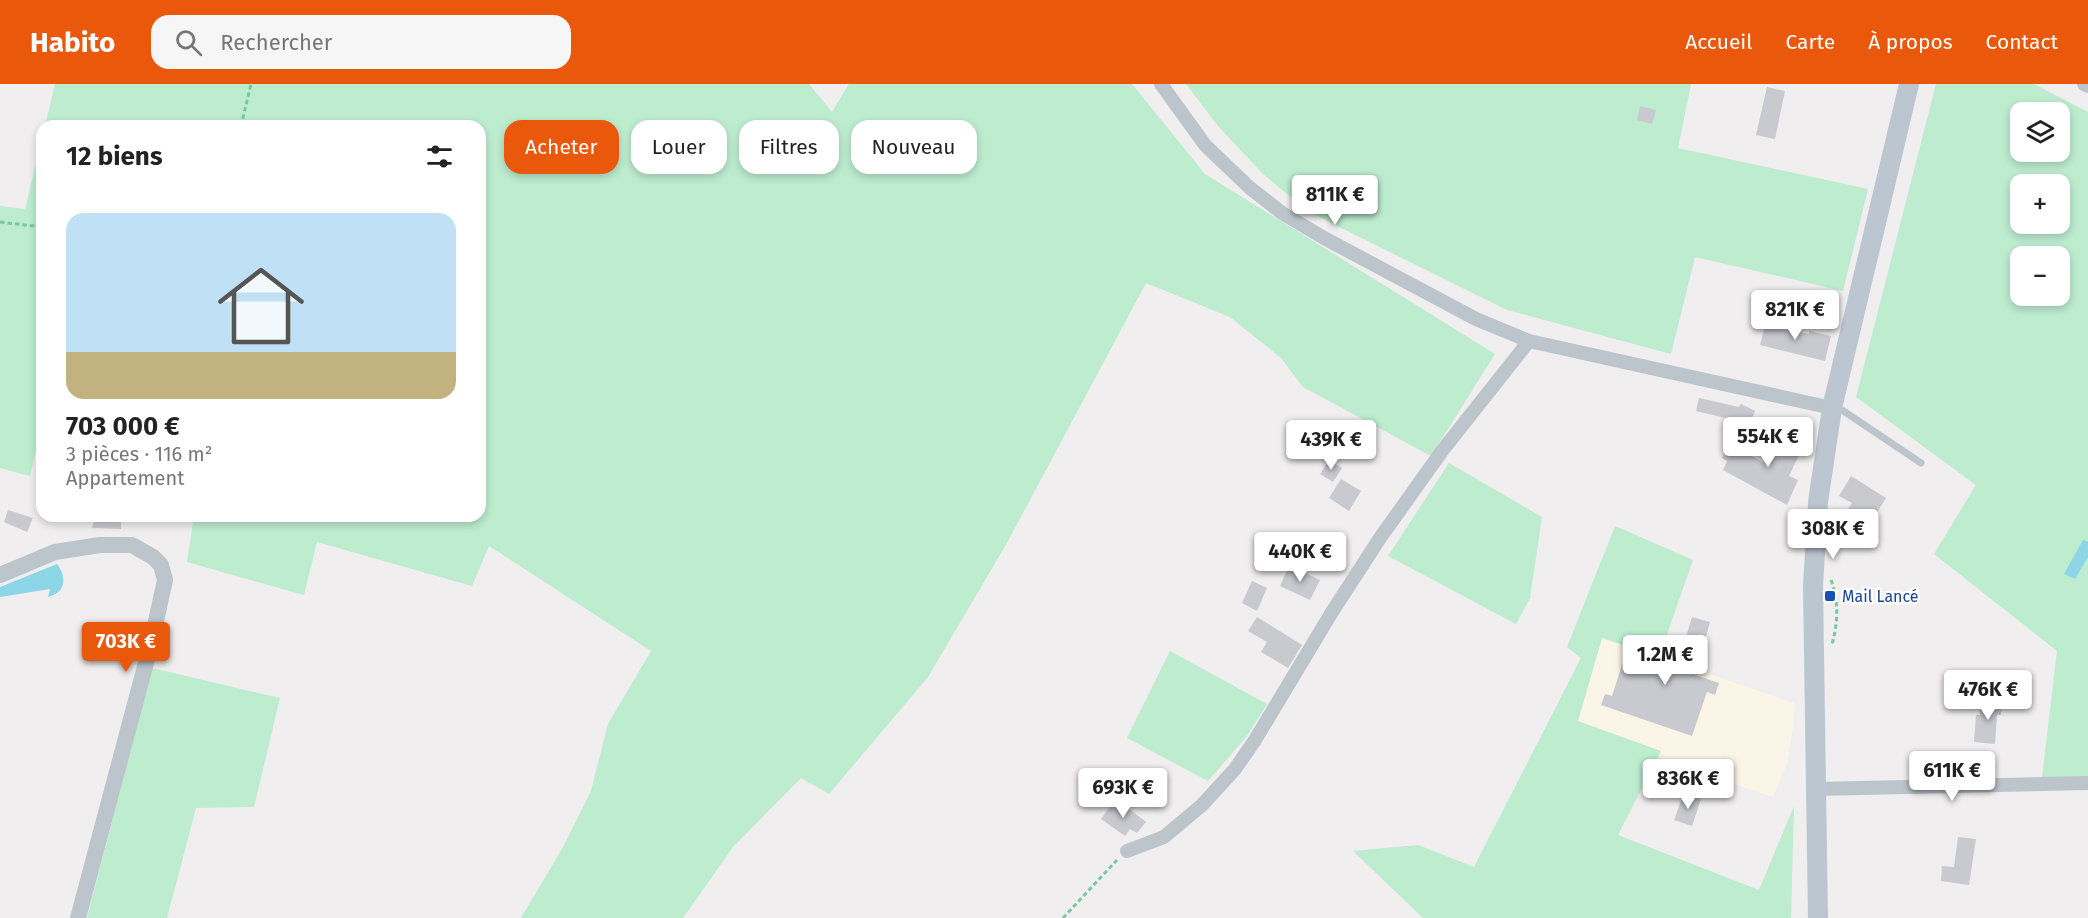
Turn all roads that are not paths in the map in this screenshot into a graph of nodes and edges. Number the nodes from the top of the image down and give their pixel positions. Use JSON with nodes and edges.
{"nodes":[{"id":1,"x":1161,"y":84,"type":"edge"},
{"id":2,"x":1909,"y":84,"type":"edge"},
{"id":3,"x":2084,"y":84,"type":"edge"},
{"id":4,"x":2088,"y":86,"type":"edge"},
{"id":5,"x":1529,"y":340,"type":"junction"},
{"id":6,"x":1832,"y":408,"type":"junction"},
{"id":7,"x":1921,"y":463,"type":"dead end"},
{"id":8,"x":0,"y":574,"type":"edge"},
{"id":9,"x":2088,"y":783,"type":"edge"},
{"id":10,"x":1815,"y":789,"type":"junction"},
{"id":11,"x":1127,"y":851,"type":"road end"},
{"id":12,"x":78,"y":918,"type":"edge"},
{"id":13,"x":1818,"y":918,"type":"edge"}],
"edges":[{"from":1,"to":5,"type":"street"},
{"from":2,"to":6,"type":"main road"},
{"from":3,"to":4,"type":"street"},
{"from":5,"to":6,"type":"street"},
{"from":5,"to":11,"type":"street"},
{"from":6,"to":7,"type":"lane"},
{"from":6,"to":10,"type":"main road"},
{"from":8,"to":12,"type":"street"},
{"from":9,"to":10,"type":"street"},
{"from":10,"to":13,"type":"main road"}]}
